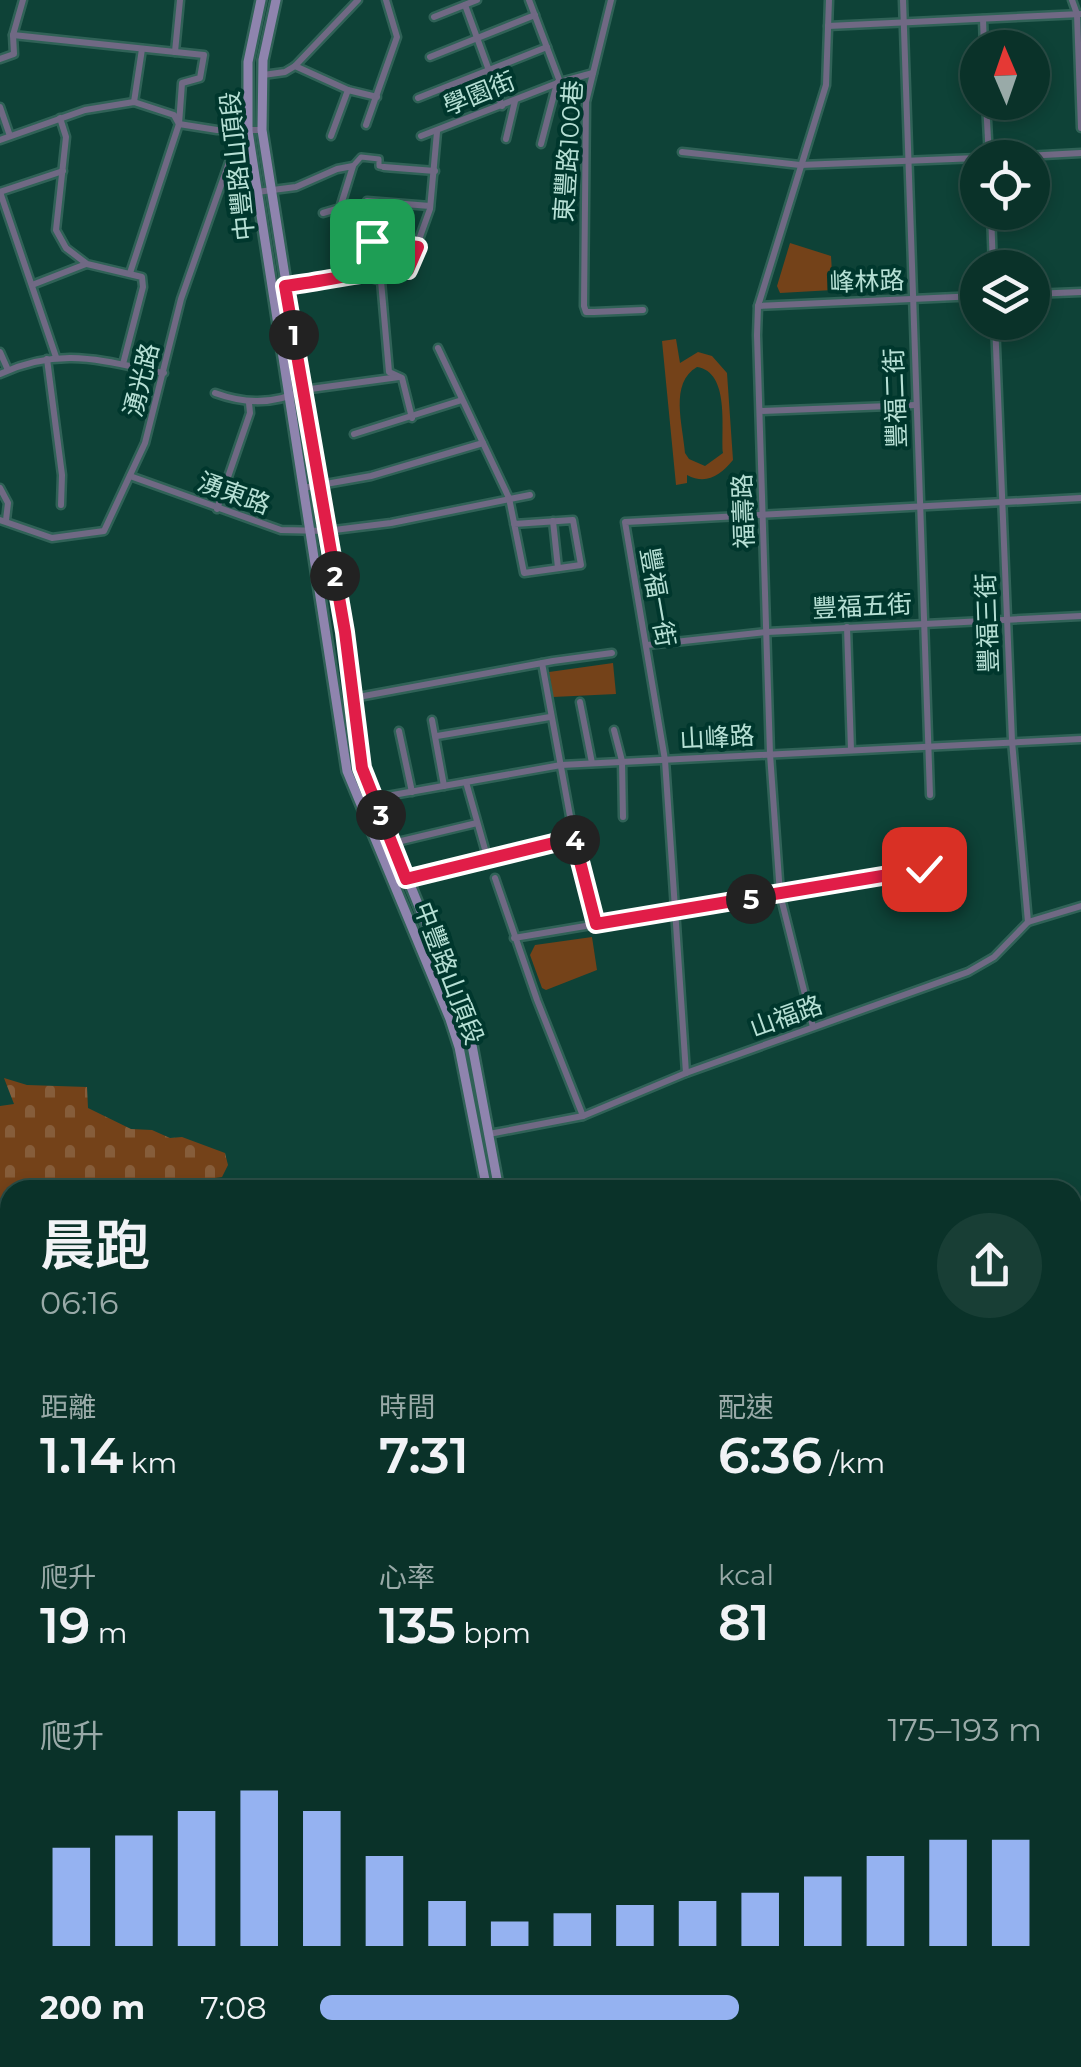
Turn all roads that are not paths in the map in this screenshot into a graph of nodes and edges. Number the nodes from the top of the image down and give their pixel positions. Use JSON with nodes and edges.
{"nodes":[{"id":1,"x":23,"y":0,"type":"edge"},
{"id":2,"x":180,"y":0,"type":"edge"},
{"id":3,"x":261,"y":0,"type":"edge"},
{"id":4,"x":276,"y":0,"type":"edge"},
{"id":5,"x":358,"y":0,"type":"edge"},
{"id":6,"x":386,"y":0,"type":"edge"},
{"id":7,"x":450,"y":0,"type":"edge"},
{"id":8,"x":477,"y":0,"type":"edge"},
{"id":9,"x":528,"y":0,"type":"edge"},
{"id":10,"x":611,"y":0,"type":"edge"},
{"id":11,"x":829,"y":0,"type":"edge"},
{"id":12,"x":904,"y":0,"type":"edge"},
{"id":13,"x":1072,"y":0,"type":"edge"},
{"id":14,"x":465,"y":5,"type":"junction"},
{"id":15,"x":454,"y":11,"type":"junction"},
{"id":16,"x":1079,"y":14,"type":"edge"},
{"id":17,"x":535,"y":15,"type":"junction"},
{"id":18,"x":434,"y":16,"type":"dead end"},
{"id":19,"x":983,"y":18,"type":"junction"},
{"id":20,"x":904,"y":22,"type":"junction"},
{"id":21,"x":828,"y":26,"type":"junction"},
{"id":22,"x":983,"y":30,"type":"edge"},
{"id":23,"x":13,"y":34,"type":"junction"},
{"id":24,"x":478,"y":38,"type":"junction"},
{"id":25,"x":547,"y":46,"type":"junction"},
{"id":26,"x":142,"y":49,"type":"junction"},
{"id":27,"x":175,"y":52,"type":"junction"},
{"id":28,"x":430,"y":57,"type":"dead end"},
{"id":29,"x":0,"y":59,"type":"edge"},
{"id":30,"x":295,"y":66,"type":"junction"},
{"id":31,"x":490,"y":70,"type":"junction"},
{"id":32,"x":593,"y":73,"type":"junction"},
{"id":33,"x":263,"y":75,"type":"junction"},
{"id":34,"x":558,"y":82,"type":"junction"},
{"id":35,"x":348,"y":90,"type":"junction"},
{"id":36,"x":378,"y":97,"type":"junction"},
{"id":37,"x":418,"y":98,"type":"dead end"},
{"id":38,"x":516,"y":100,"type":"junction"},
{"id":39,"x":134,"y":102,"type":"junction"},
{"id":40,"x":502,"y":106,"type":"junction"},
{"id":41,"x":0,"y":107,"type":"edge"},
{"id":42,"x":60,"y":118,"type":"junction"},
{"id":43,"x":179,"y":124,"type":"junction"},
{"id":44,"x":366,"y":125,"type":"dead end"},
{"id":45,"x":1081,"y":128,"type":"edge"},
{"id":46,"x":262,"y":130,"type":"junction"},
{"id":47,"x":244,"y":131,"type":"junction"},
{"id":48,"x":438,"y":132,"type":"junction"},
{"id":49,"x":10,"y":136,"type":"junction"},
{"id":50,"x":331,"y":136,"type":"dead end"},
{"id":51,"x":422,"y":136,"type":"dead end"},
{"id":52,"x":506,"y":139,"type":"dead end"},
{"id":53,"x":0,"y":140,"type":"edge"},
{"id":54,"x":541,"y":144,"type":"dead end"},
{"id":55,"x":682,"y":152,"type":"dead end"},
{"id":56,"x":1081,"y":154,"type":"edge"},
{"id":57,"x":1050,"y":155,"type":"edge"},
{"id":58,"x":960,"y":159,"type":"edge"},
{"id":59,"x":908,"y":161,"type":"junction"},
{"id":60,"x":800,"y":165,"type":"junction"},
{"id":61,"x":353,"y":166,"type":"junction"},
{"id":62,"x":384,"y":168,"type":"joint"},
{"id":63,"x":63,"y":171,"type":"junction"},
{"id":64,"x":435,"y":172,"type":"junction"},
{"id":65,"x":271,"y":190,"type":"junction"},
{"id":66,"x":0,"y":192,"type":"edge"},
{"id":67,"x":257,"y":192,"type":"junction"},
{"id":68,"x":367,"y":201,"type":"dead end"},
{"id":69,"x":430,"y":206,"type":"junction"},
{"id":70,"x":324,"y":213,"type":"dead end"},
{"id":71,"x":12,"y":231,"type":"junction"},
{"id":72,"x":0,"y":236,"type":"edge"},
{"id":73,"x":347,"y":240,"type":"dead end"},
{"id":74,"x":418,"y":247,"type":"junction"},
{"id":75,"x":340,"y":254,"type":"dead end"},
{"id":76,"x":87,"y":264,"type":"junction"},
{"id":77,"x":408,"y":270,"type":"junction"},
{"id":78,"x":130,"y":272,"type":"junction"},
{"id":79,"x":360,"y":275,"type":"junction"},
{"id":80,"x":32,"y":285,"type":"junction"},
{"id":81,"x":285,"y":286,"type":"junction"},
{"id":82,"x":272,"y":288,"type":"junction"},
{"id":83,"x":1081,"y":292,"type":"edge"},
{"id":84,"x":1050,"y":293,"type":"edge"},
{"id":85,"x":960,"y":297,"type":"edge"},
{"id":86,"x":912,"y":300,"type":"junction"},
{"id":87,"x":758,"y":306,"type":"junction"},
{"id":88,"x":643,"y":310,"type":"dead end"},
{"id":89,"x":997,"y":340,"type":"edge"},
{"id":90,"x":438,"y":348,"type":"dead end"},
{"id":91,"x":0,"y":352,"type":"edge"},
{"id":92,"x":56,"y":357,"type":"junction"},
{"id":93,"x":47,"y":359,"type":"junction"},
{"id":94,"x":123,"y":364,"type":"junction"},
{"id":95,"x":4,"y":372,"type":"edge"},
{"id":96,"x":164,"y":374,"type":"junction"},
{"id":97,"x":399,"y":377,"type":"junction"},
{"id":98,"x":303,"y":390,"type":"junction"},
{"id":99,"x":215,"y":393,"type":"dead end"},
{"id":100,"x":289,"y":397,"type":"junction"},
{"id":101,"x":462,"y":400,"type":"junction"},
{"id":102,"x":250,"y":402,"type":"junction"},
{"id":103,"x":915,"y":406,"type":"junction"},
{"id":104,"x":760,"y":411,"type":"junction"},
{"id":105,"x":412,"y":418,"type":"junction"},
{"id":106,"x":354,"y":434,"type":"dead end"},
{"id":107,"x":483,"y":442,"type":"junction"},
{"id":108,"x":130,"y":476,"type":"junction"},
{"id":109,"x":318,"y":486,"type":"junction"},
{"id":110,"x":0,"y":488,"type":"edge"},
{"id":111,"x":303,"y":488,"type":"junction"},
{"id":112,"x":530,"y":495,"type":"dead end"},
{"id":113,"x":509,"y":498,"type":"junction"},
{"id":114,"x":1081,"y":498,"type":"edge"},
{"id":115,"x":1002,"y":502,"type":"junction"},
{"id":116,"x":60,"y":505,"type":"dead end"},
{"id":117,"x":919,"y":506,"type":"junction"},
{"id":118,"x":218,"y":509,"type":"junction"},
{"id":119,"x":763,"y":514,"type":"junction"},
{"id":120,"x":3,"y":520,"type":"edge"},
{"id":121,"x":553,"y":522,"type":"junction"},
{"id":122,"x":514,"y":524,"type":"junction"},
{"id":123,"x":309,"y":529,"type":"junction"},
{"id":124,"x":326,"y":531,"type":"junction"},
{"id":125,"x":558,"y":568,"type":"junction"},
{"id":126,"x":1081,"y":616,"type":"edge"},
{"id":127,"x":1008,"y":619,"type":"junction"},
{"id":128,"x":922,"y":623,"type":"junction"},
{"id":129,"x":847,"y":627,"type":"junction"},
{"id":130,"x":766,"y":632,"type":"junction"},
{"id":131,"x":646,"y":645,"type":"junction"},
{"id":132,"x":612,"y":653,"type":"dead end"},
{"id":133,"x":542,"y":663,"type":"junction"},
{"id":134,"x":353,"y":698,"type":"junction"},
{"id":135,"x":580,"y":702,"type":"dead end"},
{"id":136,"x":550,"y":717,"type":"junction"},
{"id":137,"x":432,"y":720,"type":"dead end"},
{"id":138,"x":614,"y":730,"type":"dead end"},
{"id":139,"x":400,"y":731,"type":"dead end"},
{"id":140,"x":438,"y":736,"type":"junction"},
{"id":141,"x":1081,"y":739,"type":"edge"},
{"id":142,"x":1012,"y":741,"type":"junction"},
{"id":143,"x":927,"y":746,"type":"junction"},
{"id":144,"x":851,"y":750,"type":"junction"},
{"id":145,"x":770,"y":754,"type":"junction"},
{"id":146,"x":665,"y":760,"type":"junction"},
{"id":147,"x":622,"y":761,"type":"junction"},
{"id":148,"x":592,"y":763,"type":"junction"},
{"id":149,"x":561,"y":766,"type":"junction"},
{"id":150,"x":466,"y":782,"type":"junction"},
{"id":151,"x":444,"y":786,"type":"junction"},
{"id":152,"x":412,"y":792,"type":"junction"},
{"id":153,"x":930,"y":795,"type":"dead end"},
{"id":154,"x":374,"y":799,"type":"junction"},
{"id":155,"x":358,"y":802,"type":"junction"},
{"id":156,"x":623,"y":817,"type":"dead end"},
{"id":157,"x":477,"y":823,"type":"junction"},
{"id":158,"x":574,"y":838,"type":"junction"},
{"id":159,"x":392,"y":843,"type":"junction"},
{"id":160,"x":488,"y":860,"type":"junction"},
{"id":161,"x":924,"y":869,"type":"dead end"},
{"id":162,"x":495,"y":878,"type":"dead end"},
{"id":163,"x":406,"y":879,"type":"junction"},
{"id":164,"x":780,"y":894,"type":"junction"},
{"id":165,"x":1081,"y":906,"type":"edge"},
{"id":166,"x":676,"y":912,"type":"junction"},
{"id":167,"x":1028,"y":922,"type":"junction"},
{"id":168,"x":596,"y":924,"type":"junction"},
{"id":169,"x":514,"y":938,"type":"junction"},
{"id":170,"x":813,"y":1027,"type":"junction"},
{"id":171,"x":686,"y":1073,"type":"junction"},
{"id":172,"x":583,"y":1116,"type":"junction"},
{"id":173,"x":490,"y":1134,"type":"junction"},
{"id":174,"x":485,"y":1180,"type":"edge"},
{"id":175,"x":497,"y":1180,"type":"edge"}],
"edges":[{"from":1,"to":23,"type":"street"},
{"from":2,"to":27,"type":"street"},
{"from":3,"to":47,"type":"main road","name":"中豐路山頂段"},
{"from":4,"to":33,"type":"main road","name":"中豐路山頂段"},
{"from":5,"to":30,"type":"street"},
{"from":6,"to":36,"type":"street"},
{"from":7,"to":15,"type":"street"},
{"from":8,"to":14,"type":"street"},
{"from":9,"to":17,"type":"street"},
{"from":10,"to":32,"type":"street","name":"東豐路100巷"},
{"from":11,"to":21,"type":"street","name":"福壽路"},
{"from":12,"to":20,"type":"street","name":"豐福二街"},
{"from":13,"to":16,"type":"street"},
{"from":14,"to":15,"type":"street"},
{"from":14,"to":24,"type":"street"},
{"from":15,"to":18,"type":"street"},
{"from":16,"to":19,"type":"street"},
{"from":16,"to":45,"type":"street"},
{"from":17,"to":24,"type":"street"},
{"from":17,"to":25,"type":"street"},
{"from":19,"to":20,"type":"street"},
{"from":19,"to":22,"type":"street"},
{"from":20,"to":21,"type":"street"},
{"from":20,"to":59,"type":"street","name":"豐福二街"},
{"from":21,"to":60,"type":"street","name":"福壽路"},
{"from":23,"to":26,"type":"street"},
{"from":23,"to":29,"type":"street"},
{"from":24,"to":28,"type":"street"},
{"from":24,"to":31,"type":"street"},
{"from":25,"to":31,"type":"street"},
{"from":25,"to":34,"type":"street"},
{"from":26,"to":27,"type":"street"},
{"from":26,"to":39,"type":"street"},
{"from":27,"to":43,"type":"street"},
{"from":30,"to":33,"type":"street"},
{"from":30,"to":35,"type":"street"},
{"from":31,"to":37,"type":"street"},
{"from":31,"to":40,"type":"street"},
{"from":32,"to":34,"type":"street","name":"學園街"},
{"from":32,"to":88,"type":"street","name":"東豐路100巷"},
{"from":33,"to":46,"type":"main road","name":"中豐路山頂段"},
{"from":34,"to":38,"type":"street","name":"學園街"},
{"from":34,"to":54,"type":"street"},
{"from":35,"to":36,"type":"street"},
{"from":35,"to":50,"type":"street"},
{"from":36,"to":44,"type":"street"},
{"from":38,"to":40,"type":"street","name":"學園街"},
{"from":38,"to":52,"type":"street"},
{"from":39,"to":42,"type":"street"},
{"from":39,"to":43,"type":"street"},
{"from":40,"to":48,"type":"street","name":"學園街"},
{"from":41,"to":49,"type":"street"},
{"from":42,"to":49,"type":"street"},
{"from":42,"to":63,"type":"street"},
{"from":43,"to":47,"type":"street"},
{"from":43,"to":78,"type":"street"},
{"from":46,"to":47,"type":"street"},
{"from":46,"to":65,"type":"main road","name":"中豐路山頂段"},
{"from":47,"to":67,"type":"main road","name":"中豐路山頂段"},
{"from":47,"to":96,"type":"street","name":"湧光路"},
{"from":48,"to":51,"type":"street","name":"學園街"},
{"from":48,"to":64,"type":"street","name":"學園街"},
{"from":49,"to":53,"type":"street"},
{"from":55,"to":60,"type":"street"},
{"from":56,"to":57,"type":"street"},
{"from":58,"to":59,"type":"street"},
{"from":59,"to":60,"type":"street"},
{"from":59,"to":86,"type":"street","name":"豐福二街"},
{"from":60,"to":87,"type":"street","name":"福壽路"},
{"from":61,"to":62,"type":"street"},
{"from":61,"to":65,"type":"street"},
{"from":61,"to":70,"type":"street"},
{"from":62,"to":64,"type":"street"},
{"from":63,"to":66,"type":"street"},
{"from":63,"to":76,"type":"street"},
{"from":64,"to":69,"type":"street","name":"學園街"},
{"from":65,"to":67,"type":"street"},
{"from":65,"to":81,"type":"main road","name":"中豐路山頂段"},
{"from":66,"to":71,"type":"street"},
{"from":67,"to":82,"type":"main road","name":"中豐路山頂段"},
{"from":68,"to":69,"type":"street"},
{"from":69,"to":74,"type":"street","name":"學園街"},
{"from":71,"to":72,"type":"street"},
{"from":71,"to":80,"type":"street"},
{"from":73,"to":74,"type":"street"},
{"from":74,"to":77,"type":"street","name":"學園街"},
{"from":75,"to":77,"type":"street"},
{"from":76,"to":78,"type":"street"},
{"from":76,"to":80,"type":"street"},
{"from":77,"to":79,"type":"street"},
{"from":78,"to":94,"type":"street"},
{"from":79,"to":81,"type":"street"},
{"from":79,"to":97,"type":"street"},
{"from":80,"to":92,"type":"street"},
{"from":81,"to":82,"type":"street"},
{"from":81,"to":98,"type":"main road","name":"中豐路山頂段"},
{"from":82,"to":100,"type":"main road","name":"中豐路山頂段"},
{"from":83,"to":84,"type":"street"},
{"from":85,"to":86,"type":"street","name":"峰林路"},
{"from":86,"to":87,"type":"street","name":"峰林路"},
{"from":86,"to":103,"type":"street","name":"豐福二街"},
{"from":87,"to":104,"type":"street","name":"福壽路"},
{"from":89,"to":115,"type":"street","name":"豐福三街"},
{"from":90,"to":101,"type":"street"},
{"from":91,"to":95,"type":"street"},
{"from":92,"to":93,"type":"street"},
{"from":92,"to":94,"type":"street"},
{"from":93,"to":95,"type":"street"},
{"from":93,"to":116,"type":"street"},
{"from":94,"to":96,"type":"street"},
{"from":96,"to":108,"type":"street","name":"湧光路"},
{"from":97,"to":98,"type":"street"},
{"from":97,"to":105,"type":"street"},
{"from":98,"to":100,"type":"street"},
{"from":98,"to":109,"type":"main road","name":"中豐路山頂段"},
{"from":99,"to":102,"type":"street"},
{"from":100,"to":102,"type":"street"},
{"from":100,"to":111,"type":"main road","name":"中豐路山頂段"},
{"from":101,"to":105,"type":"street"},
{"from":101,"to":107,"type":"street"},
{"from":102,"to":118,"type":"street"},
{"from":103,"to":104,"type":"street"},
{"from":103,"to":117,"type":"street","name":"豐福二街"},
{"from":104,"to":119,"type":"street","name":"福壽路"},
{"from":105,"to":106,"type":"street"},
{"from":107,"to":109,"type":"street"},
{"from":107,"to":113,"type":"street"},
{"from":108,"to":118,"type":"street","name":"湧東路"},
{"from":108,"to":120,"type":"street","name":"湧光路"},
{"from":109,"to":111,"type":"street"},
{"from":109,"to":124,"type":"main road","name":"中豐路山頂段"},
{"from":110,"to":120,"type":"street"},
{"from":111,"to":123,"type":"main road","name":"中豐路山頂段"},
{"from":112,"to":113,"type":"street","name":"湧東路"},
{"from":113,"to":122,"type":"street"},
{"from":113,"to":124,"type":"street","name":"湧東路"},
{"from":114,"to":115,"type":"street","name":"豐福一街"},
{"from":115,"to":117,"type":"street","name":"豐福一街"},
{"from":115,"to":127,"type":"street","name":"豐福三街"},
{"from":117,"to":119,"type":"street","name":"豐福一街"},
{"from":117,"to":128,"type":"street","name":"豐福二街"},
{"from":118,"to":123,"type":"street","name":"湧東路"},
{"from":119,"to":130,"type":"street","name":"福壽路"},
{"from":119,"to":131,"type":"street","name":"豐福一街"},
{"from":121,"to":122,"type":"street"},
{"from":121,"to":125,"type":"street"},
{"from":121,"to":125,"type":"street"},
{"from":122,"to":125,"type":"street"},
{"from":123,"to":124,"type":"street","name":"湧東路"},
{"from":123,"to":155,"type":"main road","name":"中豐路山頂段"},
{"from":124,"to":134,"type":"main road","name":"中豐路山頂段"},
{"from":126,"to":127,"type":"street","name":"豐福五街"},
{"from":127,"to":128,"type":"street","name":"豐福五街"},
{"from":127,"to":142,"type":"street","name":"豐福三街"},
{"from":128,"to":129,"type":"street","name":"豐福五街"},
{"from":128,"to":143,"type":"street","name":"豐福二街"},
{"from":129,"to":130,"type":"street","name":"豐福五街"},
{"from":129,"to":144,"type":"street"},
{"from":130,"to":131,"type":"street","name":"豐福五街"},
{"from":130,"to":145,"type":"street","name":"福壽路"},
{"from":131,"to":146,"type":"street","name":"豐福一街"},
{"from":132,"to":133,"type":"street"},
{"from":133,"to":134,"type":"street"},
{"from":133,"to":136,"type":"street"},
{"from":134,"to":154,"type":"main road","name":"中豐路山頂段"},
{"from":135,"to":148,"type":"street"},
{"from":136,"to":140,"type":"street"},
{"from":136,"to":149,"type":"street"},
{"from":137,"to":140,"type":"street"},
{"from":138,"to":147,"type":"street"},
{"from":139,"to":152,"type":"street"},
{"from":140,"to":151,"type":"street"},
{"from":141,"to":142,"type":"street","name":"山峰路"},
{"from":142,"to":143,"type":"street","name":"山峰路"},
{"from":142,"to":167,"type":"street","name":"豐福三街"},
{"from":143,"to":144,"type":"street","name":"山峰路"},
{"from":143,"to":153,"type":"street","name":"豐福二街"},
{"from":144,"to":145,"type":"street","name":"山峰路"},
{"from":145,"to":146,"type":"street","name":"山峰路"},
{"from":145,"to":164,"type":"street","name":"福壽路"},
{"from":146,"to":147,"type":"street","name":"山峰路"},
{"from":146,"to":166,"type":"street","name":"豐福一街"},
{"from":147,"to":148,"type":"street","name":"山峰路"},
{"from":147,"to":156,"type":"street"},
{"from":148,"to":149,"type":"street","name":"山峰路"},
{"from":149,"to":150,"type":"street","name":"山峰路"},
{"from":149,"to":158,"type":"street"},
{"from":150,"to":151,"type":"street","name":"山峰路"},
{"from":150,"to":157,"type":"street"},
{"from":151,"to":152,"type":"street","name":"山峰路"},
{"from":152,"to":154,"type":"street","name":"山峰路"},
{"from":154,"to":155,"type":"street","name":"山峰路"},
{"from":154,"to":159,"type":"main road","name":"中豐路山頂段"},
{"from":155,"to":174,"type":"main road","name":"中豐路山頂段"},
{"from":157,"to":159,"type":"street"},
{"from":157,"to":160,"type":"street"},
{"from":158,"to":160,"type":"street"},
{"from":158,"to":168,"type":"street"},
{"from":159,"to":163,"type":"main road","name":"中豐路山頂段"},
{"from":160,"to":163,"type":"street"},
{"from":161,"to":164,"type":"street"},
{"from":162,"to":169,"type":"street"},
{"from":163,"to":173,"type":"main road","name":"中豐路山頂段"},
{"from":164,"to":166,"type":"street"},
{"from":164,"to":170,"type":"street","name":"福壽路"},
{"from":165,"to":167,"type":"street","name":"山福路"},
{"from":166,"to":168,"type":"street"},
{"from":166,"to":171,"type":"street","name":"豐福一街"},
{"from":167,"to":170,"type":"street","name":"山福路"},
{"from":168,"to":169,"type":"street"},
{"from":169,"to":172,"type":"street"},
{"from":170,"to":171,"type":"street","name":"山福路"},
{"from":171,"to":172,"type":"street","name":"山福路"},
{"from":172,"to":173,"type":"street","name":"山福路"},
{"from":173,"to":175,"type":"main road","name":"中豐路山頂段"}]}
